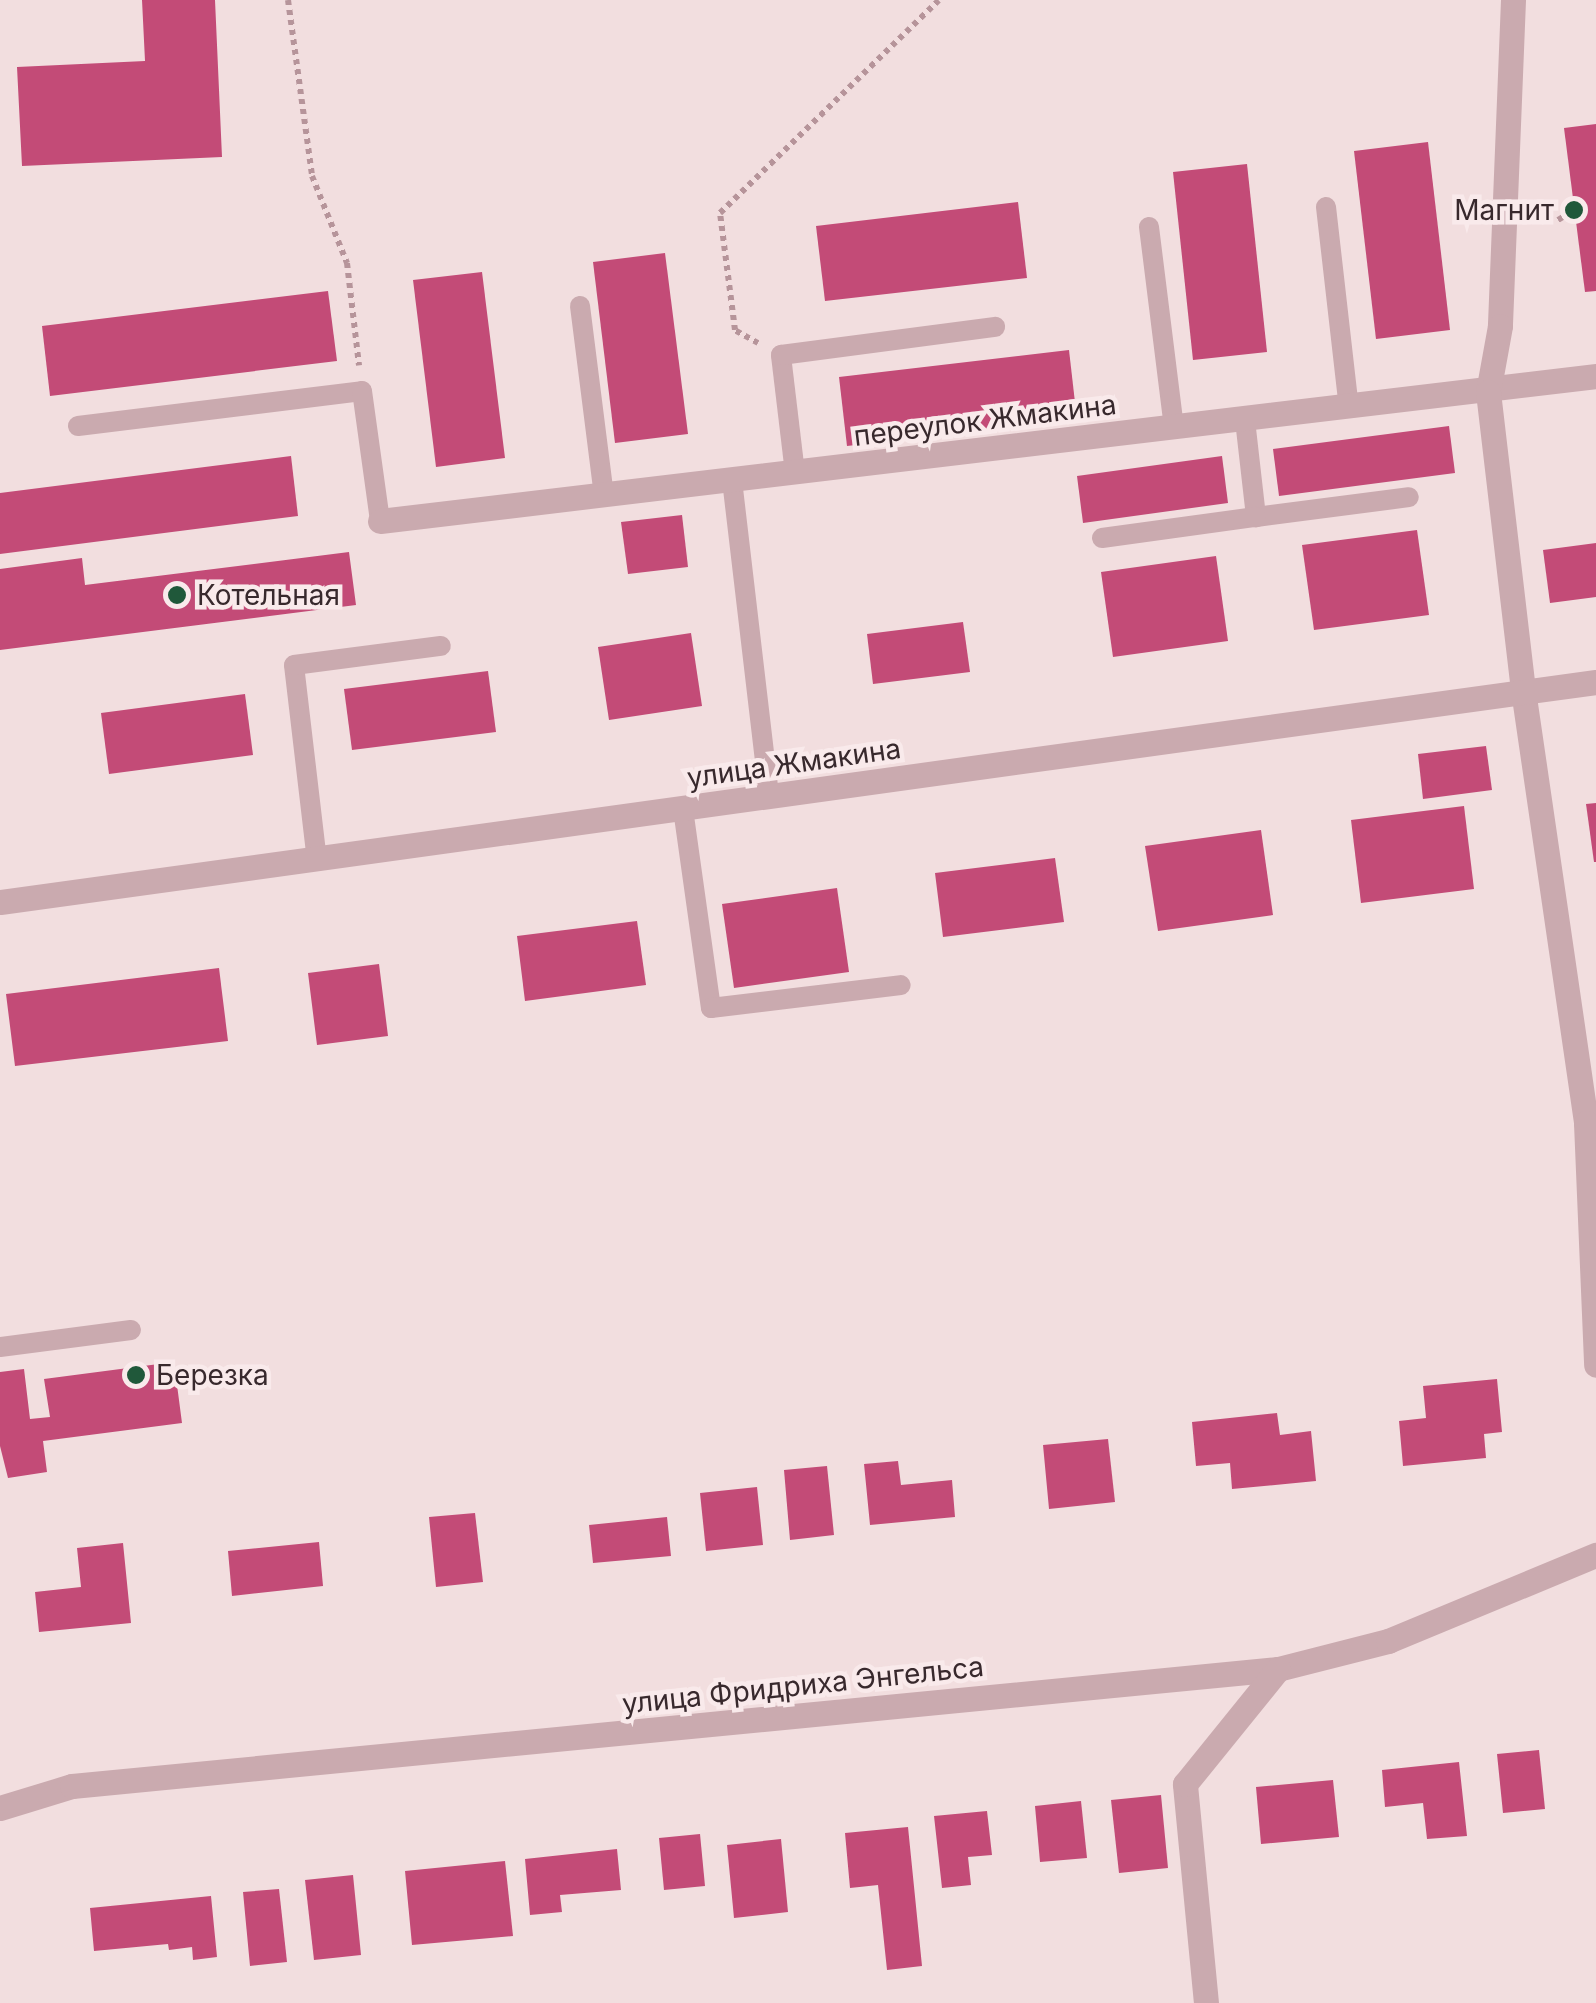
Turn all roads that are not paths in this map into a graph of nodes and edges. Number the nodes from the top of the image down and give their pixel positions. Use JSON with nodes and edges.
{"nodes":[{"id":1,"x":1513,"y":0,"type":"edge"},
{"id":2,"x":1326,"y":207,"type":"dead end"},
{"id":3,"x":1149,"y":227,"type":"dead end"},
{"id":4,"x":580,"y":306,"type":"dead end"},
{"id":5,"x":995,"y":327,"type":"dead end"},
{"id":6,"x":1596,"y":376,"type":"edge"},
{"id":7,"x":1488,"y":392,"type":"junction"},
{"id":8,"x":1349,"y":408,"type":"junction"},
{"id":9,"x":1245,"y":420,"type":"junction"},
{"id":10,"x":78,"y":426,"type":"dead end"},
{"id":11,"x":1174,"y":428,"type":"junction"},
{"id":12,"x":795,"y":473,"type":"junction"},
{"id":13,"x":732,"y":480,"type":"junction"},
{"id":14,"x":604,"y":495,"type":"junction"},
{"id":15,"x":1409,"y":497,"type":"dead end"},
{"id":16,"x":1256,"y":517,"type":"junction"},
{"id":17,"x":380,"y":521,"type":"joint"},
{"id":18,"x":1102,"y":538,"type":"dead end"},
{"id":19,"x":441,"y":646,"type":"dead end"},
{"id":20,"x":1596,"y":682,"type":"edge"},
{"id":21,"x":1523,"y":690,"type":"junction"},
{"id":22,"x":769,"y":797,"type":"junction"},
{"id":23,"x":683,"y":809,"type":"junction"},
{"id":24,"x":317,"y":861,"type":"junction"},
{"id":25,"x":0,"y":902,"type":"edge"},
{"id":26,"x":901,"y":985,"type":"dead end"},
{"id":27,"x":132,"y":1330,"type":"dead end"},
{"id":28,"x":0,"y":1347,"type":"edge"},
{"id":29,"x":1596,"y":1365,"type":"edge"},
{"id":30,"x":1596,"y":1556,"type":"edge"},
{"id":31,"x":1278,"y":1668,"type":"junction"},
{"id":32,"x":0,"y":1808,"type":"edge"},
{"id":33,"x":1206,"y":2003,"type":"edge"}],
"edges":[{"from":1,"to":7,"type":"street"},
{"from":2,"to":8,"type":"lane"},
{"from":3,"to":11,"type":"lane"},
{"from":4,"to":14,"type":"lane"},
{"from":5,"to":12,"type":"lane"},
{"from":6,"to":7,"type":"street","name":"переулок Жмакина"},
{"from":7,"to":8,"type":"street","name":"переулок Жмакина"},
{"from":7,"to":21,"type":"street"},
{"from":8,"to":9,"type":"street","name":"переулок Жмакина"},
{"from":9,"to":11,"type":"street","name":"переулок Жмакина"},
{"from":9,"to":16,"type":"lane"},
{"from":10,"to":17,"type":"lane"},
{"from":11,"to":12,"type":"street","name":"переулок Жмакина"},
{"from":12,"to":13,"type":"street","name":"переулок Жмакина"},
{"from":13,"to":14,"type":"street","name":"переулок Жмакина"},
{"from":13,"to":22,"type":"lane"},
{"from":14,"to":17,"type":"street","name":"переулок Жмакина"},
{"from":15,"to":16,"type":"lane"},
{"from":16,"to":18,"type":"lane"},
{"from":19,"to":24,"type":"lane"},
{"from":20,"to":21,"type":"street","name":"улица Жмакина"},
{"from":21,"to":22,"type":"street","name":"улица Жмакина"},
{"from":21,"to":29,"type":"street"},
{"from":22,"to":23,"type":"street","name":"улица Жмакина"},
{"from":23,"to":24,"type":"street","name":"улица Жмакина"},
{"from":23,"to":26,"type":"lane"},
{"from":24,"to":25,"type":"street","name":"улица Жмакина"},
{"from":27,"to":28,"type":"lane"},
{"from":30,"to":31,"type":"street","name":"улица Фридриха Энгельса"},
{"from":31,"to":32,"type":"street","name":"улица Фридриха Энгельса"},
{"from":31,"to":33,"type":"street"}]}
